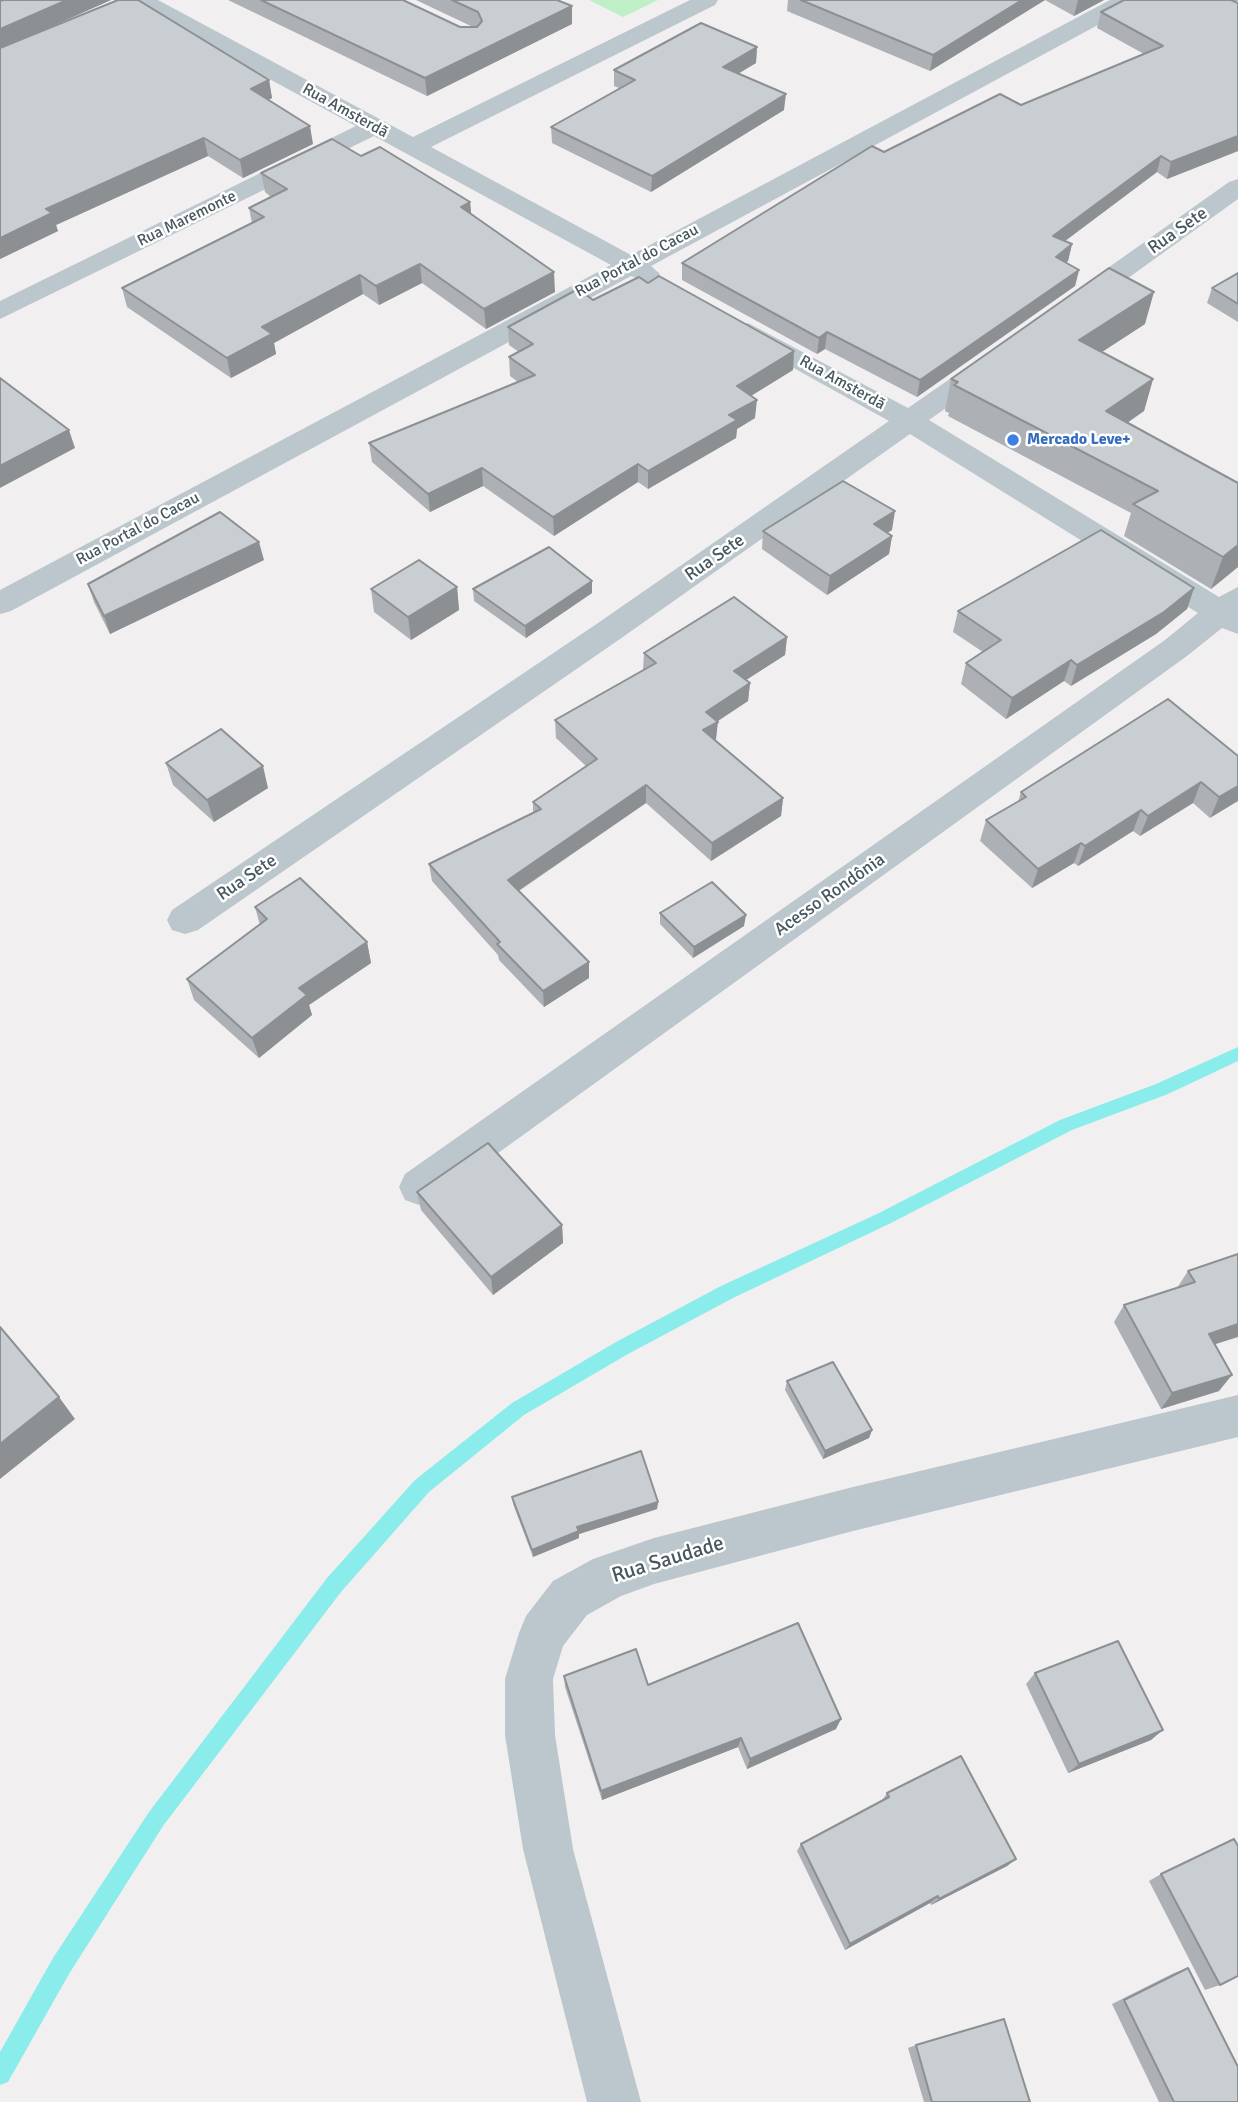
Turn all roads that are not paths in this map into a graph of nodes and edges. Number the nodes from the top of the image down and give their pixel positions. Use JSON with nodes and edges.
{"nodes":[{"id":1,"x":706,"y":0,"type":"edge"},
{"id":2,"x":1127,"y":0,"type":"edge"},
{"id":3,"x":134,"y":2,"type":"edge"},
{"id":4,"x":374,"y":127,"type":"junction"},
{"id":5,"x":411,"y":148,"type":"junction"},
{"id":6,"x":1238,"y":187,"type":"edge"},
{"id":7,"x":630,"y":265,"type":"junction"},
{"id":8,"x":667,"y":285,"type":"edge"},
{"id":9,"x":0,"y":311,"type":"edge"},
{"id":10,"x":1057,"y":316,"type":"edge"},
{"id":11,"x":727,"y":319,"type":"edge"},
{"id":12,"x":1012,"y":349,"type":"edge"},
{"id":13,"x":910,"y":421,"type":"junction"},
{"id":14,"x":0,"y":604,"type":"edge"},
{"id":15,"x":1233,"y":611,"type":"edge"},
{"id":16,"x":186,"y":920,"type":"dead end"},
{"id":17,"x":419,"y":1187,"type":"edge"},
{"id":18,"x":1238,"y":1416,"type":"edge"},
{"id":19,"x":614,"y":2102,"type":"edge"}],
"edges":[{"from":1,"to":5,"type":"street"},
{"from":2,"to":7,"type":"street","name":"Rua Portal do Cacau"},
{"from":3,"to":4,"type":"street","name":"Rua Amsterdã"},
{"from":4,"to":5,"type":"street","name":"Rua Amsterdã"},
{"from":4,"to":9,"type":"street","name":"Rua Maremonte"},
{"from":5,"to":7,"type":"street","name":"Rua Amsterdã"},
{"from":6,"to":10,"type":"street","name":"Rua Sete"},
{"from":7,"to":8,"type":"street","name":"Rua Amsterdã"},
{"from":7,"to":14,"type":"street","name":"Rua Portal do Cacau"},
{"from":11,"to":13,"type":"street","name":"Rua Amsterdã"},
{"from":12,"to":13,"type":"street","name":"Rua Sete"},
{"from":13,"to":15,"type":"street","name":"Rua Amsterdã"},
{"from":13,"to":16,"type":"street","name":"Rua Sete"},
{"from":15,"to":17,"type":"street","name":"Acesso Rondônia"},
{"from":18,"to":19,"type":"street","name":"Rua Saudade"}]}
